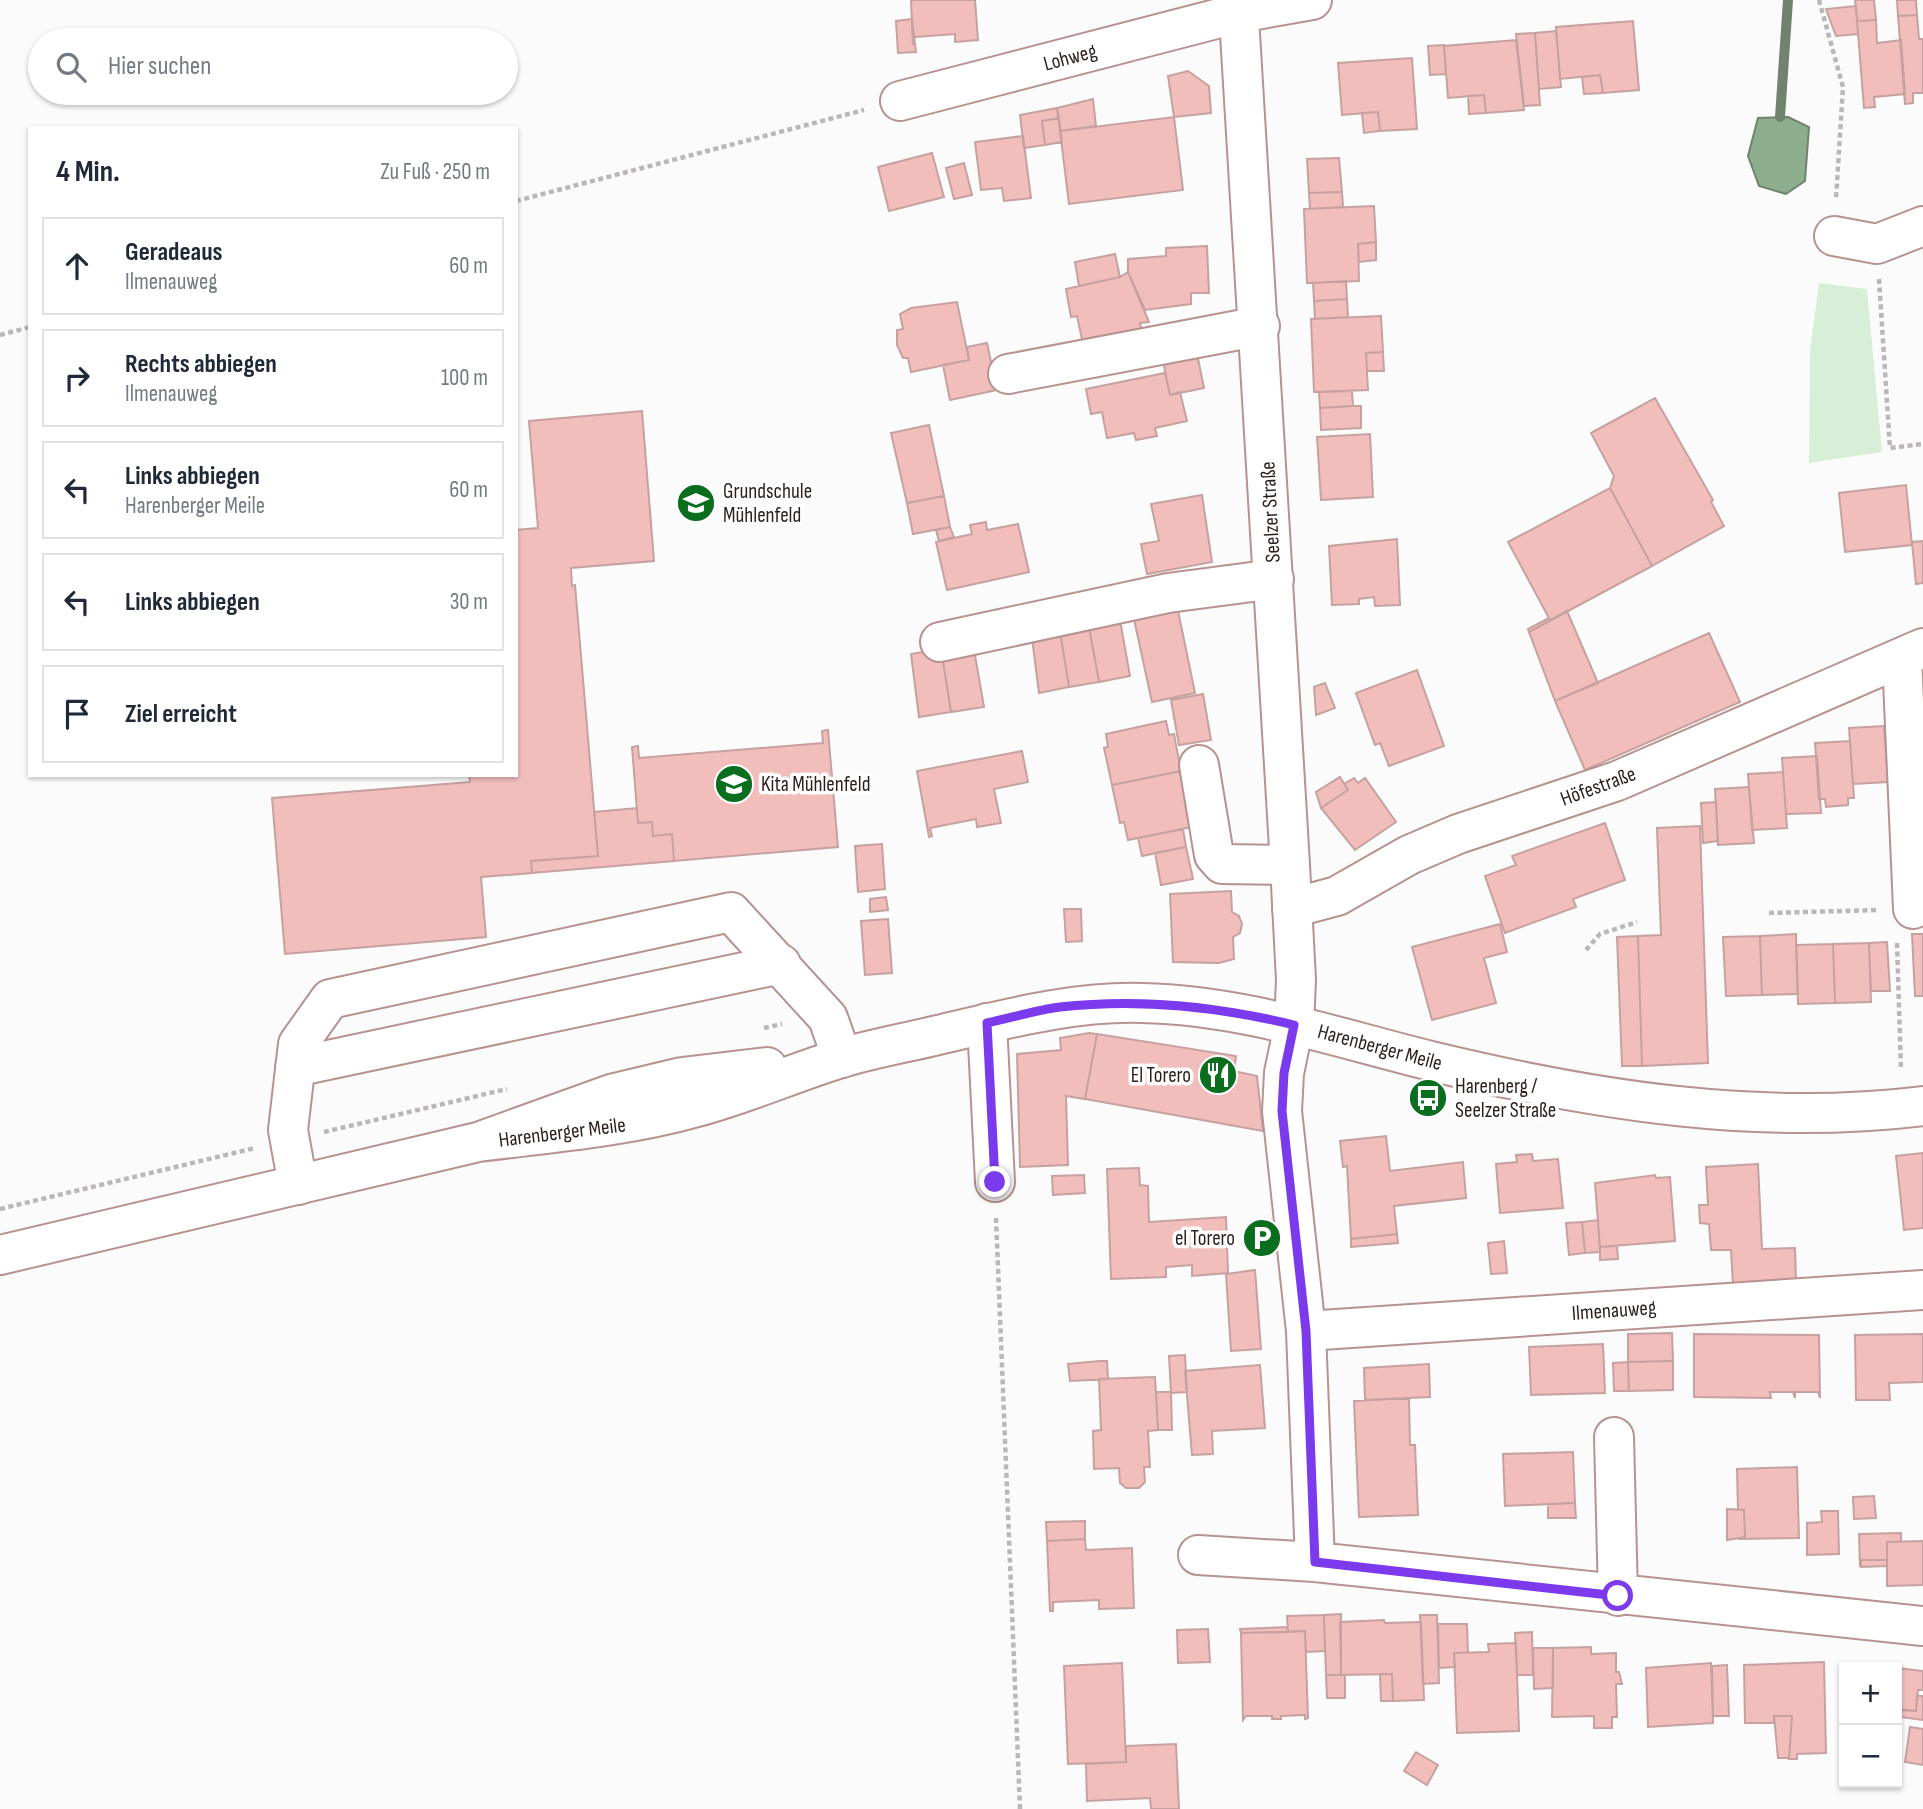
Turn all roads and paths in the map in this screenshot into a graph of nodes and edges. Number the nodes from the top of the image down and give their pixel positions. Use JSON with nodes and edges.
{"nodes":[{"id":1,"x":1312,"y":0,"type":"edge"},
{"id":2,"x":1819,"y":0,"type":"edge"},
{"id":3,"x":1239,"y":6,"type":"edge"},
{"id":4,"x":900,"y":101,"type":"joint"},
{"id":5,"x":518,"y":200,"type":"edge"},
{"id":6,"x":1923,"y":226,"type":"edge"},
{"id":7,"x":1834,"y":236,"type":"joint"},
{"id":8,"x":1877,"y":244,"type":"junction"},
{"id":9,"x":1260,"y":326,"type":"junction"},
{"id":10,"x":28,"y":328,"type":"edge"},
{"id":11,"x":0,"y":335,"type":"edge"},
{"id":12,"x":1008,"y":374,"type":"dead end"},
{"id":13,"x":1923,"y":444,"type":"edge"},
{"id":14,"x":1274,"y":579,"type":"junction"},
{"id":15,"x":940,"y":642,"type":"dead end"},
{"id":16,"x":1913,"y":653,"type":"edge"},
{"id":17,"x":1199,"y":765,"type":"dead end"},
{"id":18,"x":1917,"y":849,"type":"edge"},
{"id":19,"x":1290,"y":865,"type":"junction"},
{"id":20,"x":1292,"y":908,"type":"junction"},
{"id":21,"x":1905,"y":909,"type":"junction"},
{"id":22,"x":1769,"y":913,"type":"dead end"},
{"id":23,"x":1637,"y":922,"type":"dead end"},
{"id":24,"x":1586,"y":950,"type":"dead end"},
{"id":25,"x":781,"y":964,"type":"junction"},
{"id":26,"x":987,"y":1023,"type":"junction"},
{"id":27,"x":1294,"y":1025,"type":"junction"},
{"id":28,"x":842,"y":1058,"type":"junction"},
{"id":29,"x":295,"y":1067,"type":"junction"},
{"id":30,"x":1913,"y":1107,"type":"edge"},
{"id":31,"x":995,"y":1182,"type":"joint"},
{"id":32,"x":298,"y":1185,"type":"junction"},
{"id":33,"x":0,"y":1255,"type":"edge"},
{"id":34,"x":1923,"y":1290,"type":"edge"},
{"id":35,"x":1306,"y":1331,"type":"junction"},
{"id":36,"x":1614,"y":1437,"type":"dead end"},
{"id":37,"x":1198,"y":1555,"type":"dead end"},
{"id":38,"x":1315,"y":1562,"type":"junction"},
{"id":39,"x":1618,"y":1596,"type":"junction"},
{"id":40,"x":1923,"y":1626,"type":"edge"},
{"id":41,"x":1020,"y":1809,"type":"edge"}],
"edges":[{"from":1,"to":3,"type":"street","name":"Lohweg"},
{"from":2,"to":7,"type":"path"},
{"from":3,"to":4,"type":"street","name":"Lohweg"},
{"from":3,"to":9,"type":"street","name":"Seelzer Straße"},
{"from":4,"to":5,"type":"path"},
{"from":6,"to":8,"type":"street"},
{"from":7,"to":8,"type":"street"},
{"from":8,"to":13,"type":"path"},
{"from":9,"to":12,"type":"street"},
{"from":9,"to":14,"type":"street","name":"Seelzer Straße"},
{"from":10,"to":11,"type":"path"},
{"from":14,"to":15,"type":"street"},
{"from":14,"to":19,"type":"street","name":"Seelzer Straße"},
{"from":16,"to":18,"type":"street","name":"Höfestraße"},
{"from":16,"to":20,"type":"street","name":"Höfestraße"},
{"from":17,"to":19,"type":"street"},
{"from":18,"to":21,"type":"street","name":"Höfestraße"},
{"from":19,"to":20,"type":"street","name":"Seelzer Straße"},
{"from":20,"to":27,"type":"street","name":"Seelzer Straße"},
{"from":21,"to":22,"type":"path"},
{"from":21,"to":30,"type":"path"},
{"from":23,"to":24,"type":"path"},
{"from":25,"to":28,"type":"street"},
{"from":25,"to":29,"type":"street"},
{"from":25,"to":29,"type":"street"},
{"from":26,"to":27,"type":"street","name":"Harenberger Meile"},
{"from":26,"to":28,"type":"street","name":"Harenberger Meile"},
{"from":26,"to":31,"type":"street"},
{"from":27,"to":30,"type":"street","name":"Harenberger Meile"},
{"from":27,"to":35,"type":"street"},
{"from":28,"to":32,"type":"street","name":"Harenberger Meile"},
{"from":29,"to":32,"type":"street"},
{"from":31,"to":41,"type":"path"},
{"from":32,"to":33,"type":"street","name":"Harenberger Meile"},
{"from":34,"to":35,"type":"street","name":"Ilmenauweg"},
{"from":35,"to":38,"type":"street"},
{"from":36,"to":39,"type":"street"},
{"from":37,"to":38,"type":"street"},
{"from":38,"to":39,"type":"street"},
{"from":39,"to":40,"type":"street"}]}
